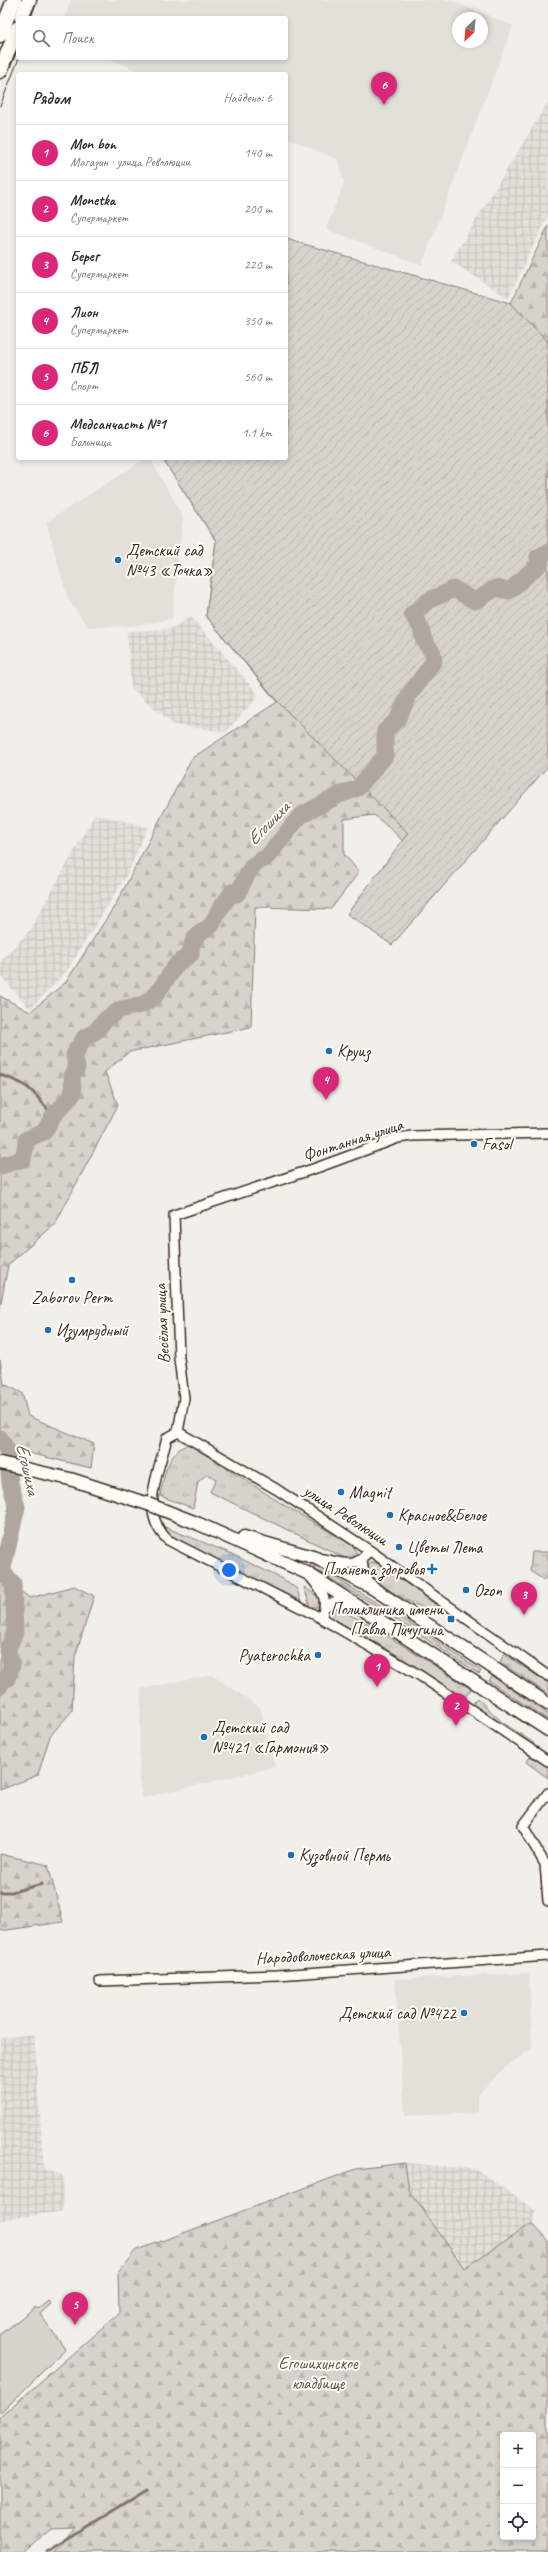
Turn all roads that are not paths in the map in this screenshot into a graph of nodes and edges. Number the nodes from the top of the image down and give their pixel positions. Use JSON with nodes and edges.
{"nodes":[{"id":1,"x":29,"y":0,"type":"edge"},
{"id":2,"x":11,"y":6,"type":"edge"},
{"id":3,"x":20,"y":16,"type":"edge"},
{"id":4,"x":23,"y":16,"type":"edge"},
{"id":5,"x":16,"y":33,"type":"edge"},
{"id":6,"x":0,"y":35,"type":"edge"},
{"id":7,"x":0,"y":71,"type":"edge"},
{"id":8,"x":548,"y":1133,"type":"edge"},
{"id":9,"x":174,"y":1215,"type":"joint"},
{"id":10,"x":178,"y":1432,"type":"junction"},
{"id":11,"x":0,"y":1463,"type":"edge"},
{"id":12,"x":199,"y":1524,"type":"junction"},
{"id":13,"x":369,"y":1550,"type":"junction"},
{"id":14,"x":316,"y":1558,"type":"junction"},
{"id":15,"x":362,"y":1561,"type":"junction"},
{"id":16,"x":308,"y":1573,"type":"junction"},
{"id":17,"x":374,"y":1589,"type":"junction"},
{"id":18,"x":326,"y":1606,"type":"junction"},
{"id":19,"x":365,"y":1609,"type":"junction"},
{"id":20,"x":321,"y":1618,"type":"junction"},
{"id":21,"x":548,"y":1676,"type":"edge"},
{"id":22,"x":548,"y":1704,"type":"edge"},
{"id":23,"x":548,"y":1730,"type":"edge"},
{"id":24,"x":548,"y":1761,"type":"edge"},
{"id":25,"x":548,"y":1793,"type":"edge"},
{"id":26,"x":548,"y":1901,"type":"edge"},
{"id":27,"x":548,"y":1956,"type":"edge"},
{"id":28,"x":100,"y":1981,"type":"dead end"}],
"edges":[{"from":1,"to":4,"type":"main road"},
{"from":2,"to":3,"type":"main road"},
{"from":2,"to":6,"type":"main road"},
{"from":5,"to":7,"type":"main road"},
{"from":8,"to":9,"type":"street","name":"Фонтанная улица"},
{"from":9,"to":10,"type":"street","name":"Весёлая улица"},
{"from":10,"to":13,"type":"street","name":"улица Революции"},
{"from":10,"to":20,"type":"street"},
{"from":11,"to":12,"type":"main road","bridge":true},
{"from":12,"to":14,"type":"main road"},
{"from":12,"to":16,"type":"main road"},
{"from":13,"to":15,"type":"street"},
{"from":13,"to":21,"type":"street","name":"улица Революции"},
{"from":14,"to":15,"type":"street"},
{"from":14,"to":17,"type":"main road"},
{"from":15,"to":17,"type":"street"},
{"from":16,"to":18,"type":"street"},
{"from":16,"to":19,"type":"main road"},
{"from":17,"to":22,"type":"main road"},
{"from":18,"to":19,"type":"street"},
{"from":18,"to":20,"type":"street"},
{"from":19,"to":23,"type":"main road"},
{"from":20,"to":24,"type":"street"},
{"from":25,"to":26,"type":"street"},
{"from":27,"to":28,"type":"street","name":"Народовольческая улица"}]}
